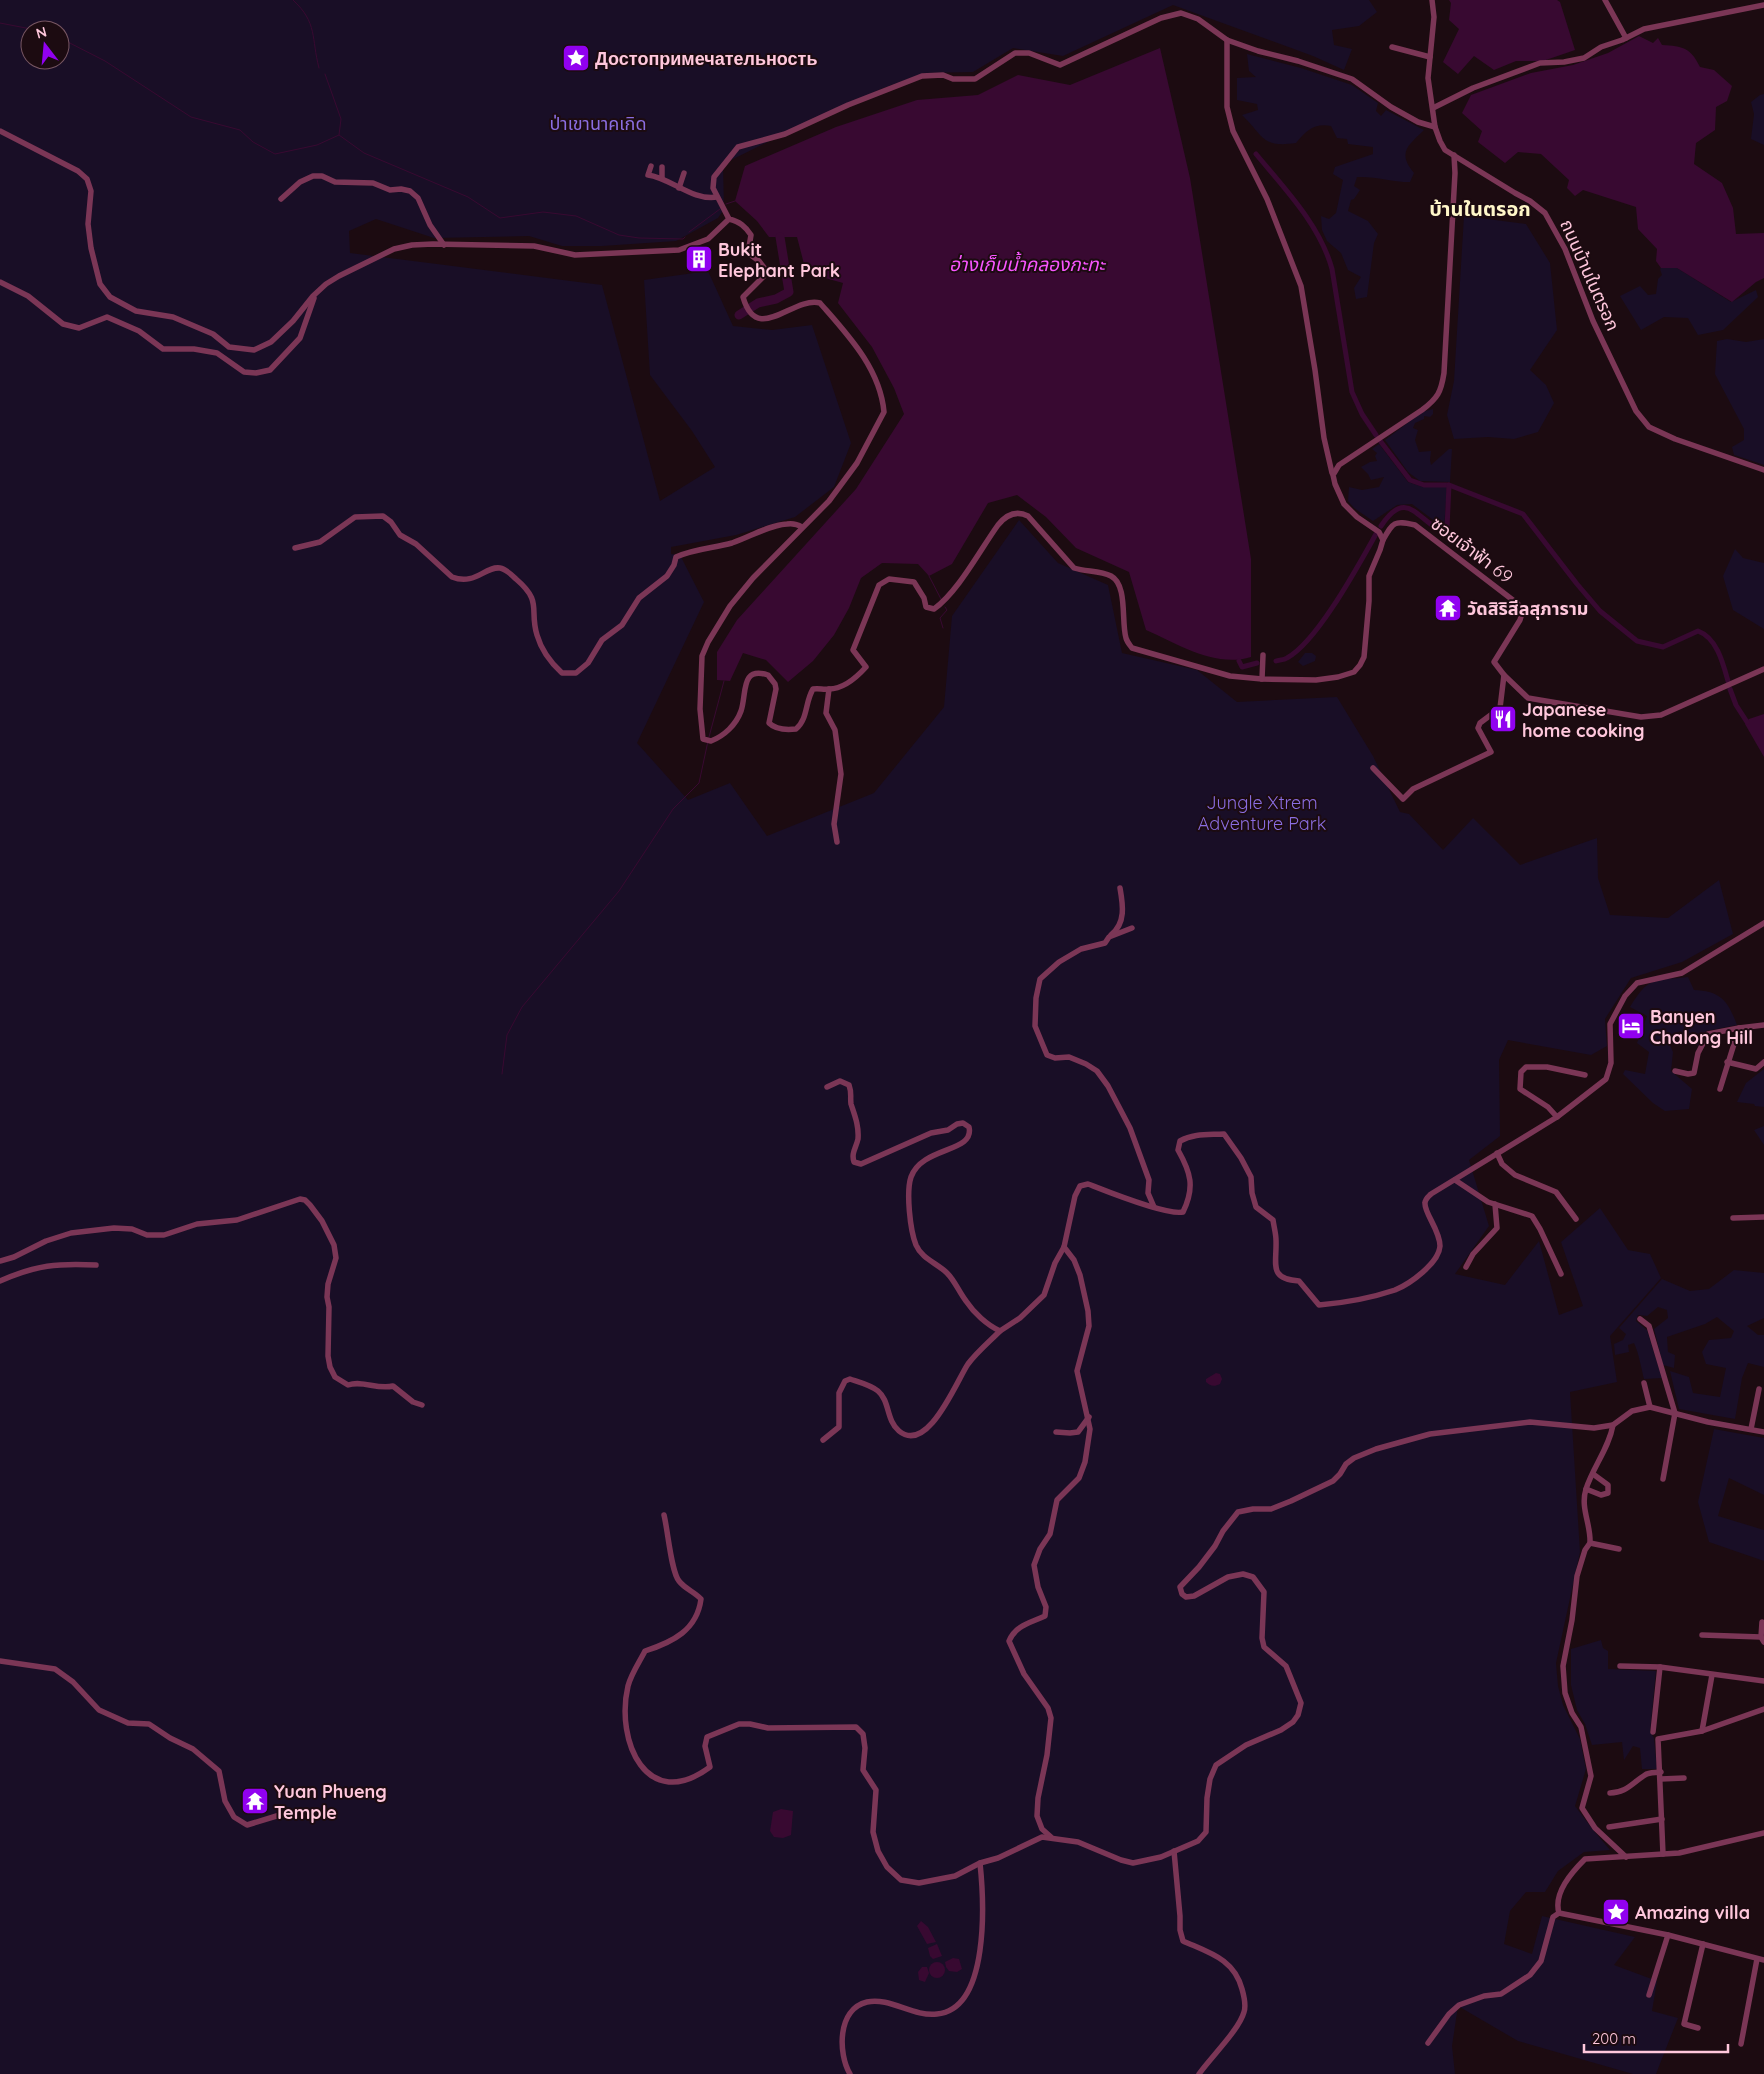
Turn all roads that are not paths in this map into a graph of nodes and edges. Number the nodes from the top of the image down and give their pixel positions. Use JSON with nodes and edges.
{"nodes":[{"id":1,"x":1432,"y":0,"type":"edge"},
{"id":2,"x":1604,"y":0,"type":"edge"},
{"id":3,"x":1764,"y":4,"type":"edge"},
{"id":4,"x":1626,"y":38,"type":"junction"},
{"id":5,"x":1227,"y":40,"type":"junction"},
{"id":6,"x":1392,"y":47,"type":"dead end"},
{"id":7,"x":1430,"y":58,"type":"junction"},
{"id":8,"x":1433,"y":108,"type":"junction"},
{"id":9,"x":1436,"y":127,"type":"junction"},
{"id":10,"x":0,"y":131,"type":"edge"},
{"id":11,"x":1454,"y":155,"type":"junction"},
{"id":12,"x":651,"y":166,"type":"dead end"},
{"id":13,"x":662,"y":167,"type":"dead end"},
{"id":14,"x":684,"y":173,"type":"dead end"},
{"id":15,"x":662,"y":178,"type":"junction"},
{"id":16,"x":679,"y":188,"type":"junction"},
{"id":17,"x":717,"y":197,"type":"junction"},
{"id":18,"x":280,"y":200,"type":"dead end"},
{"id":19,"x":729,"y":219,"type":"junction"},
{"id":20,"x":444,"y":245,"type":"junction"},
{"id":21,"x":0,"y":282,"type":"edge"},
{"id":22,"x":314,"y":298,"type":"dead end"},
{"id":23,"x":1764,"y":470,"type":"edge"},
{"id":24,"x":1333,"y":476,"type":"junction"},
{"id":25,"x":802,"y":527,"type":"junction"},
{"id":26,"x":1383,"y":540,"type":"junction"},
{"id":27,"x":295,"y":548,"type":"dead end"},
{"id":28,"x":1263,"y":654,"type":"dead end"},
{"id":29,"x":1764,"y":669,"type":"edge"},
{"id":30,"x":1504,"y":675,"type":"junction"},
{"id":31,"x":1262,"y":679,"type":"junction"},
{"id":32,"x":829,"y":690,"type":"junction"},
{"id":33,"x":1373,"y":768,"type":"dead end"},
{"id":34,"x":837,"y":842,"type":"dead end"},
{"id":35,"x":1120,"y":888,"type":"dead end"},
{"id":36,"x":1764,"y":923,"type":"edge"},
{"id":37,"x":1132,"y":928,"type":"dead end"},
{"id":38,"x":1110,"y":937,"type":"junction"},
{"id":39,"x":1764,"y":1025,"type":"edge"},
{"id":40,"x":1739,"y":1028,"type":"junction"},
{"id":41,"x":1727,"y":1062,"type":"junction"},
{"id":42,"x":1764,"y":1062,"type":"edge"},
{"id":43,"x":1675,"y":1070,"type":"dead end"},
{"id":44,"x":1586,"y":1075,"type":"dead end"},
{"id":45,"x":827,"y":1087,"type":"dead end"},
{"id":46,"x":1720,"y":1089,"type":"dead end"},
{"id":47,"x":1557,"y":1117,"type":"junction"},
{"id":48,"x":1498,"y":1153,"type":"junction"},
{"id":49,"x":1455,"y":1180,"type":"junction"},
{"id":50,"x":1495,"y":1204,"type":"junction"},
{"id":51,"x":1154,"y":1206,"type":"junction"},
{"id":52,"x":1764,"y":1217,"type":"edge"},
{"id":53,"x":1576,"y":1218,"type":"dead end"},
{"id":54,"x":1733,"y":1218,"type":"dead end"},
{"id":55,"x":1064,"y":1247,"type":"junction"},
{"id":56,"x":0,"y":1260,"type":"edge"},
{"id":57,"x":96,"y":1265,"type":"dead end"},
{"id":58,"x":1466,"y":1267,"type":"dead end"},
{"id":59,"x":1561,"y":1274,"type":"dead end"},
{"id":60,"x":0,"y":1281,"type":"edge"},
{"id":61,"x":1640,"y":1319,"type":"dead end"},
{"id":62,"x":1000,"y":1331,"type":"junction"},
{"id":63,"x":1644,"y":1383,"type":"dead end"},
{"id":64,"x":1759,"y":1389,"type":"dead end"},
{"id":65,"x":422,"y":1405,"type":"dead end"},
{"id":66,"x":1650,"y":1407,"type":"junction"},
{"id":67,"x":1674,"y":1413,"type":"junction"},
{"id":68,"x":1089,"y":1417,"type":"junction"},
{"id":69,"x":1613,"y":1425,"type":"junction"},
{"id":70,"x":1751,"y":1429,"type":"junction"},
{"id":71,"x":1056,"y":1432,"type":"dead end"},
{"id":72,"x":1764,"y":1432,"type":"edge"},
{"id":73,"x":823,"y":1440,"type":"dead end"},
{"id":74,"x":1593,"y":1474,"type":"junction"},
{"id":75,"x":1663,"y":1479,"type":"dead end"},
{"id":76,"x":1586,"y":1489,"type":"junction"},
{"id":77,"x":664,"y":1515,"type":"dead end"},
{"id":78,"x":1590,"y":1543,"type":"junction"},
{"id":79,"x":1619,"y":1549,"type":"dead end"},
{"id":80,"x":1762,"y":1622,"type":"dead end"},
{"id":81,"x":1702,"y":1635,"type":"dead end"},
{"id":82,"x":1762,"y":1640,"type":"edge"},
{"id":83,"x":0,"y":1661,"type":"edge"},
{"id":84,"x":1620,"y":1666,"type":"dead end"},
{"id":85,"x":1660,"y":1667,"type":"junction"},
{"id":86,"x":1712,"y":1675,"type":"junction"},
{"id":87,"x":1764,"y":1681,"type":"edge"},
{"id":88,"x":1764,"y":1709,"type":"edge"},
{"id":89,"x":1702,"y":1730,"type":"junction"},
{"id":90,"x":1653,"y":1732,"type":"dead end"},
{"id":91,"x":1661,"y":1776,"type":"junction"},
{"id":92,"x":1684,"y":1778,"type":"dead end"},
{"id":93,"x":1610,"y":1793,"type":"dead end"},
{"id":94,"x":283,"y":1814,"type":"dead end"},
{"id":95,"x":1662,"y":1819,"type":"junction"},
{"id":96,"x":1609,"y":1827,"type":"dead end"},
{"id":97,"x":1764,"y":1833,"type":"edge"},
{"id":98,"x":1051,"y":1837,"type":"junction"},
{"id":99,"x":1174,"y":1851,"type":"junction"},
{"id":100,"x":1663,"y":1854,"type":"junction"},
{"id":101,"x":1626,"y":1857,"type":"junction"},
{"id":102,"x":980,"y":1863,"type":"junction"},
{"id":103,"x":1560,"y":1913,"type":"junction"},
{"id":104,"x":1668,"y":1935,"type":"junction"},
{"id":105,"x":1703,"y":1944,"type":"junction"},
{"id":106,"x":1761,"y":1960,"type":"edge"},
{"id":107,"x":1649,"y":1995,"type":"dead end"},
{"id":108,"x":1698,"y":2028,"type":"dead end"},
{"id":109,"x":1428,"y":2043,"type":"dead end"},
{"id":110,"x":1741,"y":2044,"type":"dead end"},
{"id":111,"x":850,"y":2074,"type":"edge"},
{"id":112,"x":1199,"y":2074,"type":"edge"}],
"edges":[{"from":1,"to":7,"type":"street","name":"ถนนบ้านในตรอก"},
{"from":2,"to":4,"type":"street"},
{"from":3,"to":4,"type":"street"},
{"from":4,"to":8,"type":"street"},
{"from":5,"to":9,"type":"street"},
{"from":5,"to":17,"type":"street"},
{"from":5,"to":24,"type":"street"},
{"from":6,"to":7,"type":"street"},
{"from":7,"to":8,"type":"street","name":"ถนนบ้านในตรอก"},
{"from":8,"to":9,"type":"street","name":"ถนนบ้านในตรอก"},
{"from":9,"to":11,"type":"street","name":"ถนนบ้านในตรอก"},
{"from":10,"to":20,"type":"street"},
{"from":11,"to":23,"type":"street","name":"ถนนบ้านในตรอก"},
{"from":11,"to":24,"type":"street"},
{"from":12,"to":15,"type":"street"},
{"from":13,"to":15,"type":"street"},
{"from":14,"to":16,"type":"street"},
{"from":15,"to":16,"type":"street"},
{"from":16,"to":17,"type":"street"},
{"from":17,"to":19,"type":"street"},
{"from":18,"to":20,"type":"street"},
{"from":19,"to":20,"type":"street"},
{"from":19,"to":25,"type":"street"},
{"from":21,"to":22,"type":"street"},
{"from":24,"to":26,"type":"street"},
{"from":25,"to":27,"type":"street"},
{"from":25,"to":32,"type":"street"},
{"from":26,"to":30,"type":"street","name":"ซอยเจ้าฟ้า 69"},
{"from":26,"to":31,"type":"street"},
{"from":28,"to":31,"type":"street"},
{"from":29,"to":30,"type":"street"},
{"from":30,"to":33,"type":"street"},
{"from":31,"to":32,"type":"street"},
{"from":32,"to":34,"type":"street"},
{"from":35,"to":38,"type":"street"},
{"from":36,"to":47,"type":"street"},
{"from":37,"to":38,"type":"street"},
{"from":38,"to":51,"type":"street"},
{"from":39,"to":40,"type":"street"},
{"from":40,"to":41,"type":"street"},
{"from":40,"to":43,"type":"street"},
{"from":41,"to":42,"type":"street"},
{"from":41,"to":46,"type":"street"},
{"from":44,"to":47,"type":"street"},
{"from":45,"to":62,"type":"street"},
{"from":47,"to":48,"type":"street"},
{"from":48,"to":49,"type":"street"},
{"from":48,"to":53,"type":"street"},
{"from":49,"to":50,"type":"street"},
{"from":49,"to":51,"type":"street"},
{"from":50,"to":58,"type":"street"},
{"from":50,"to":59,"type":"street"},
{"from":51,"to":55,"type":"street"},
{"from":52,"to":54,"type":"street"},
{"from":55,"to":62,"type":"street"},
{"from":55,"to":68,"type":"street"},
{"from":56,"to":65,"type":"street"},
{"from":57,"to":60,"type":"street"},
{"from":61,"to":67,"type":"street"},
{"from":62,"to":73,"type":"street"},
{"from":63,"to":66,"type":"street"},
{"from":64,"to":70,"type":"street"},
{"from":66,"to":67,"type":"street"},
{"from":66,"to":69,"type":"street"},
{"from":67,"to":70,"type":"street"},
{"from":67,"to":75,"type":"street"},
{"from":68,"to":71,"type":"street"},
{"from":68,"to":98,"type":"street"},
{"from":69,"to":74,"type":"street"},
{"from":69,"to":99,"type":"street"},
{"from":70,"to":72,"type":"street"},
{"from":74,"to":76,"type":"street"},
{"from":74,"to":76,"type":"street"},
{"from":76,"to":78,"type":"street"},
{"from":77,"to":102,"type":"street"},
{"from":78,"to":79,"type":"street"},
{"from":78,"to":101,"type":"street"},
{"from":80,"to":82,"type":"street"},
{"from":81,"to":82,"type":"street"},
{"from":83,"to":94,"type":"street"},
{"from":84,"to":85,"type":"street"},
{"from":85,"to":86,"type":"street"},
{"from":85,"to":90,"type":"street"},
{"from":86,"to":87,"type":"street"},
{"from":86,"to":89,"type":"street"},
{"from":88,"to":89,"type":"street"},
{"from":89,"to":91,"type":"street"},
{"from":91,"to":92,"type":"street"},
{"from":91,"to":93,"type":"street"},
{"from":91,"to":95,"type":"street"},
{"from":95,"to":96,"type":"street"},
{"from":95,"to":100,"type":"street"},
{"from":97,"to":100,"type":"street"},
{"from":98,"to":99,"type":"street"},
{"from":98,"to":102,"type":"street"},
{"from":99,"to":112,"type":"street"},
{"from":100,"to":101,"type":"street"},
{"from":101,"to":103,"type":"street"},
{"from":102,"to":111,"type":"street"},
{"from":103,"to":104,"type":"street"},
{"from":103,"to":109,"type":"street"},
{"from":104,"to":105,"type":"street"},
{"from":104,"to":107,"type":"street"},
{"from":105,"to":106,"type":"street"},
{"from":105,"to":108,"type":"street"},
{"from":106,"to":110,"type":"street"}]}
